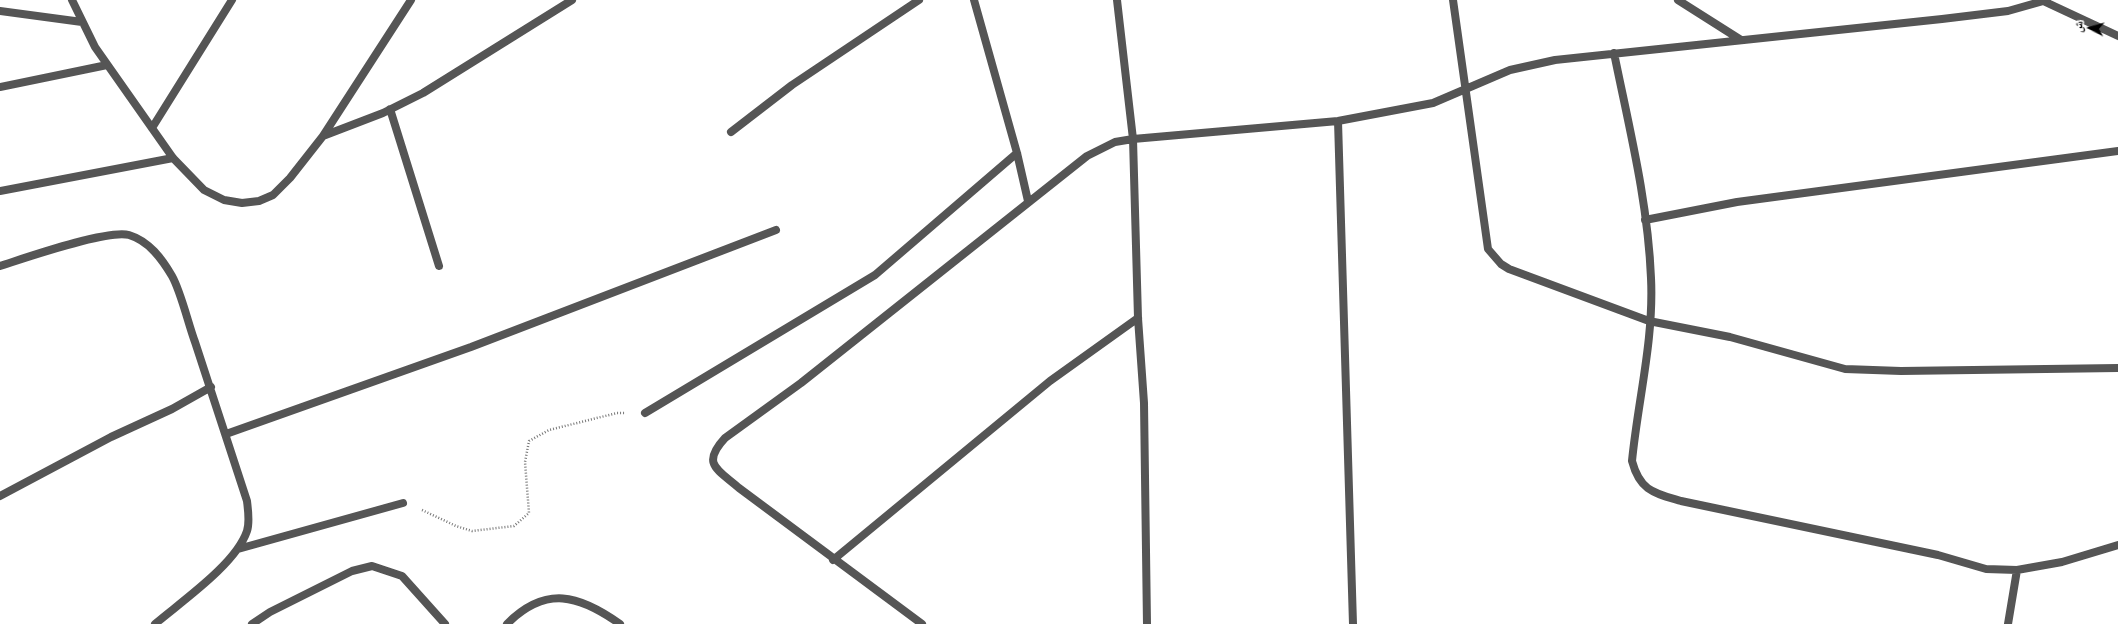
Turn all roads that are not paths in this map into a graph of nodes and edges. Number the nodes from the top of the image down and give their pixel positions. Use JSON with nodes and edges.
{"nodes":[{"id":1,"x":72,"y":0,"type":"edge"},
{"id":2,"x":232,"y":0,"type":"edge"},
{"id":3,"x":411,"y":0,"type":"edge"},
{"id":4,"x":572,"y":0,"type":"edge"},
{"id":5,"x":919,"y":0,"type":"edge"},
{"id":6,"x":974,"y":0,"type":"edge"},
{"id":7,"x":1117,"y":0,"type":"edge"},
{"id":8,"x":1453,"y":0,"type":"edge"},
{"id":9,"x":1678,"y":0,"type":"edge"},
{"id":10,"x":2044,"y":1,"type":"edge"},
{"id":11,"x":0,"y":11,"type":"edge"},
{"id":12,"x":82,"y":22,"type":"junction"},
{"id":13,"x":2118,"y":36,"type":"edge"},
{"id":14,"x":1742,"y":40,"type":"junction"},
{"id":15,"x":1614,"y":53,"type":"junction"},
{"id":16,"x":106,"y":65,"type":"junction"},
{"id":17,"x":0,"y":87,"type":"edge"},
{"id":18,"x":1465,"y":88,"type":"junction"},
{"id":19,"x":390,"y":109,"type":"junction"},
{"id":20,"x":1338,"y":122,"type":"junction"},
{"id":21,"x":152,"y":128,"type":"junction"},
{"id":22,"x":731,"y":132,"type":"dead end"},
{"id":23,"x":322,"y":136,"type":"junction"},
{"id":24,"x":1133,"y":139,"type":"junction"},
{"id":25,"x":2118,"y":151,"type":"edge"},
{"id":26,"x":1018,"y":153,"type":"junction"},
{"id":27,"x":173,"y":158,"type":"junction"},
{"id":28,"x":0,"y":191,"type":"edge"},
{"id":29,"x":1028,"y":201,"type":"junction"},
{"id":30,"x":1645,"y":220,"type":"junction"},
{"id":31,"x":776,"y":230,"type":"dead end"},
{"id":32,"x":0,"y":266,"type":"edge"},
{"id":33,"x":439,"y":266,"type":"dead end"},
{"id":34,"x":1138,"y":318,"type":"junction"},
{"id":35,"x":1649,"y":321,"type":"junction"},
{"id":36,"x":2118,"y":368,"type":"edge"},
{"id":37,"x":211,"y":387,"type":"junction"},
{"id":38,"x":645,"y":413,"type":"road end"},
{"id":39,"x":226,"y":434,"type":"junction"},
{"id":40,"x":0,"y":496,"type":"edge"},
{"id":41,"x":403,"y":503,"type":"road end"},
{"id":42,"x":2118,"y":545,"type":"edge"},
{"id":43,"x":238,"y":549,"type":"junction"},
{"id":44,"x":833,"y":560,"type":"junction"},
{"id":45,"x":2018,"y":570,"type":"junction"},
{"id":46,"x":155,"y":624,"type":"edge"},
{"id":47,"x":252,"y":624,"type":"edge"},
{"id":48,"x":445,"y":624,"type":"edge"},
{"id":49,"x":506,"y":624,"type":"edge"},
{"id":50,"x":620,"y":624,"type":"edge"},
{"id":51,"x":922,"y":624,"type":"edge"},
{"id":52,"x":1148,"y":624,"type":"edge"},
{"id":53,"x":1353,"y":624,"type":"edge"},
{"id":54,"x":2008,"y":624,"type":"edge"}],
"edges":[{"from":1,"to":12,"type":"street"},
{"from":2,"to":21,"type":"street"},
{"from":3,"to":23,"type":"street"},
{"from":4,"to":19,"type":"street"},
{"from":5,"to":22,"type":"street"},
{"from":6,"to":26,"type":"street"},
{"from":7,"to":24,"type":"street"},
{"from":8,"to":18,"type":"street"},
{"from":9,"to":14,"type":"street"},
{"from":10,"to":13,"type":"street"},
{"from":10,"to":14,"type":"street"},
{"from":11,"to":12,"type":"street"},
{"from":12,"to":16,"type":"street"},
{"from":14,"to":15,"type":"street"},
{"from":15,"to":18,"type":"street"},
{"from":15,"to":30,"type":"street"},
{"from":16,"to":17,"type":"street"},
{"from":16,"to":21,"type":"street"},
{"from":18,"to":20,"type":"street"},
{"from":18,"to":35,"type":"street"},
{"from":19,"to":23,"type":"street"},
{"from":19,"to":33,"type":"street"},
{"from":20,"to":24,"type":"street"},
{"from":20,"to":53,"type":"street"},
{"from":21,"to":27,"type":"street"},
{"from":23,"to":27,"type":"street"},
{"from":24,"to":29,"type":"street"},
{"from":24,"to":34,"type":"street"},
{"from":25,"to":30,"type":"street"},
{"from":26,"to":29,"type":"street"},
{"from":26,"to":38,"type":"street"},
{"from":27,"to":28,"type":"street"},
{"from":29,"to":44,"type":"street"},
{"from":30,"to":35,"type":"street"},
{"from":31,"to":39,"type":"street"},
{"from":32,"to":37,"type":"street"},
{"from":34,"to":44,"type":"street"},
{"from":34,"to":52,"type":"street"},
{"from":35,"to":36,"type":"street"},
{"from":35,"to":45,"type":"street"},
{"from":37,"to":39,"type":"street"},
{"from":37,"to":40,"type":"street"},
{"from":39,"to":43,"type":"street"},
{"from":41,"to":43,"type":"street"},
{"from":42,"to":45,"type":"street"},
{"from":43,"to":46,"type":"street"},
{"from":44,"to":51,"type":"street"},
{"from":45,"to":54,"type":"street"},
{"from":47,"to":48,"type":"street"},
{"from":49,"to":50,"type":"street"}]}
